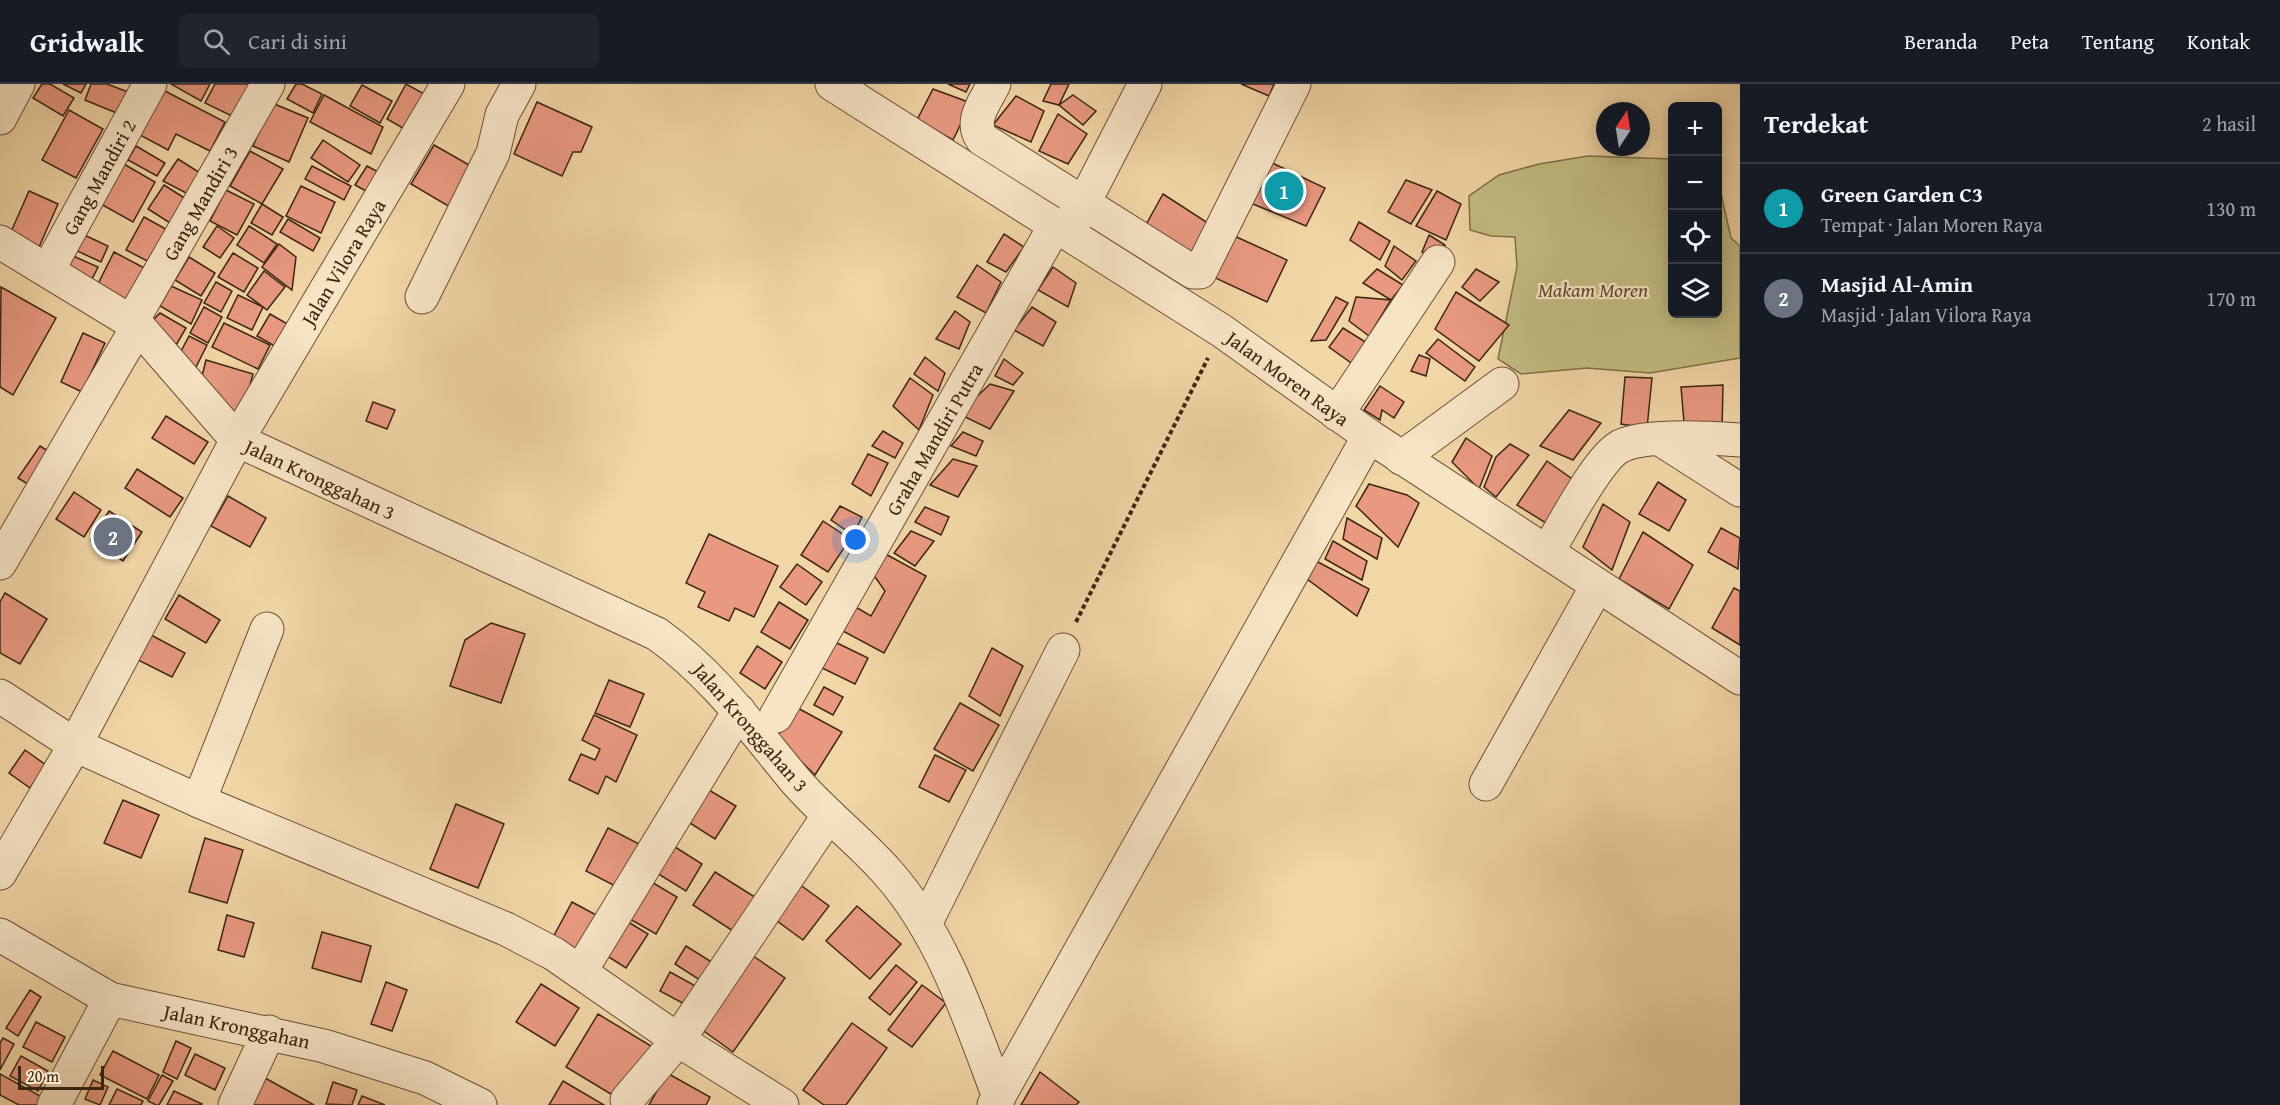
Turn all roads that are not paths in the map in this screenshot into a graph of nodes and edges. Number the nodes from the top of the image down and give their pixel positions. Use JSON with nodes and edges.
{"nodes":[{"id":1,"x":18,"y":84,"type":"edge"},
{"id":2,"x":150,"y":84,"type":"edge"},
{"id":3,"x":268,"y":84,"type":"edge"},
{"id":4,"x":448,"y":84,"type":"edge"},
{"id":5,"x":519,"y":84,"type":"edge"},
{"id":6,"x":832,"y":84,"type":"edge"},
{"id":7,"x":994,"y":84,"type":"edge"},
{"id":8,"x":1145,"y":84,"type":"edge"},
{"id":9,"x":1294,"y":84,"type":"edge"},
{"id":10,"x":0,"y":118,"type":"edge"},
{"id":11,"x":1084,"y":204,"type":"junction"},
{"id":12,"x":1063,"y":228,"type":"junction"},
{"id":13,"x":0,"y":242,"type":"edge"},
{"id":14,"x":1438,"y":262,"type":"dead end"},
{"id":15,"x":48,"y":270,"type":"junction"},
{"id":16,"x":422,"y":297,"type":"dead end"},
{"id":17,"x":135,"y":324,"type":"junction"},
{"id":18,"x":1502,"y":384,"type":"dead end"},
{"id":19,"x":1337,"y":414,"type":"junction"},
{"id":20,"x":1369,"y":436,"type":"junction"},
{"id":21,"x":1660,"y":439,"type":"junction"},
{"id":22,"x":237,"y":440,"type":"junction"},
{"id":23,"x":1740,"y":440,"type":"edge"},
{"id":24,"x":1401,"y":458,"type":"junction"},
{"id":25,"x":1740,"y":490,"type":"edge"},
{"id":26,"x":1548,"y":551,"type":"junction"},
{"id":27,"x":0,"y":563,"type":"edge"},
{"id":28,"x":1597,"y":586,"type":"junction"},
{"id":29,"x":267,"y":629,"type":"dead end"},
{"id":30,"x":1063,"y":650,"type":"road end"},
{"id":31,"x":1740,"y":678,"type":"edge"},
{"id":32,"x":0,"y":696,"type":"edge"},
{"id":33,"x":740,"y":711,"type":"junction"},
{"id":34,"x":776,"y":716,"type":"dead end"},
{"id":35,"x":75,"y":745,"type":"junction"},
{"id":36,"x":1486,"y":784,"type":"dead end"},
{"id":37,"x":199,"y":801,"type":"junction"},
{"id":38,"x":829,"y":815,"type":"junction"},
{"id":39,"x":0,"y":873,"type":"edge"},
{"id":40,"x":925,"y":924,"type":"junction"},
{"id":41,"x":0,"y":935,"type":"edge"},
{"id":42,"x":580,"y":972,"type":"junction"},
{"id":43,"x":110,"y":999,"type":"junction"},
{"id":44,"x":269,"y":1032,"type":"junction"},
{"id":45,"x":678,"y":1040,"type":"junction"},
{"id":46,"x":627,"y":1100,"type":"dead end"},
{"id":47,"x":996,"y":1101,"type":"edge"},
{"id":48,"x":54,"y":1105,"type":"edge"},
{"id":49,"x":235,"y":1105,"type":"edge"},
{"id":50,"x":480,"y":1105,"type":"edge"},
{"id":51,"x":782,"y":1105,"type":"edge"}],
"edges":[{"from":1,"to":10,"type":"street"},
{"from":2,"to":15,"type":"street","name":"Gang Mandiri 2"},
{"from":3,"to":17,"type":"street","name":"Gang Mandiri 3"},
{"from":4,"to":22,"type":"street","name":"Jalan Vilora Raya"},
{"from":5,"to":16,"type":"street"},
{"from":6,"to":12,"type":"street","name":"Jalan Moren Raya"},
{"from":7,"to":11,"type":"street"},
{"from":8,"to":11,"type":"street","name":"Graha Mandiri Putra"},
{"from":9,"to":11,"type":"street"},
{"from":11,"to":12,"type":"street","name":"Graha Mandiri Putra"},
{"from":12,"to":19,"type":"street","name":"Jalan Moren Raya"},
{"from":12,"to":34,"type":"street","name":"Graha Mandiri Putra"},
{"from":13,"to":15,"type":"street"},
{"from":14,"to":19,"type":"street"},
{"from":15,"to":17,"type":"street"},
{"from":17,"to":22,"type":"street"},
{"from":17,"to":27,"type":"street","name":"Gang Mandiri 3"},
{"from":18,"to":24,"type":"street"},
{"from":19,"to":20,"type":"street","name":"Jalan Moren Raya"},
{"from":20,"to":24,"type":"street","name":"Jalan Moren Raya"},
{"from":20,"to":47,"type":"street"},
{"from":21,"to":23,"type":"street"},
{"from":21,"to":25,"type":"street"},
{"from":21,"to":26,"type":"street"},
{"from":22,"to":33,"type":"street","name":"Jalan Kronggahan 3"},
{"from":22,"to":35,"type":"street","name":"Jalan Vilora Raya"},
{"from":24,"to":26,"type":"street","name":"Jalan Moren Raya"},
{"from":26,"to":28,"type":"street","name":"Jalan Moren Raya"},
{"from":28,"to":31,"type":"street","name":"Jalan Moren Raya"},
{"from":28,"to":36,"type":"street"},
{"from":29,"to":37,"type":"street"},
{"from":30,"to":40,"type":"street"},
{"from":32,"to":35,"type":"street"},
{"from":33,"to":38,"type":"street","name":"Jalan Kronggahan 3"},
{"from":33,"to":42,"type":"street"},
{"from":35,"to":37,"type":"street"},
{"from":35,"to":39,"type":"street","name":"Jalan Vilora Raya"},
{"from":37,"to":42,"type":"street"},
{"from":38,"to":40,"type":"street","name":"Jalan Kronggahan 3"},
{"from":38,"to":45,"type":"street"},
{"from":40,"to":47,"type":"street","name":"Jalan Kronggahan 3"},
{"from":41,"to":43,"type":"street","name":"Jalan Kronggahan"},
{"from":42,"to":45,"type":"street"},
{"from":43,"to":44,"type":"street","name":"Jalan Kronggahan"},
{"from":43,"to":48,"type":"street"},
{"from":44,"to":49,"type":"street"},
{"from":44,"to":50,"type":"street","name":"Jalan Kronggahan"},
{"from":45,"to":46,"type":"street"},
{"from":45,"to":51,"type":"street"}]}
